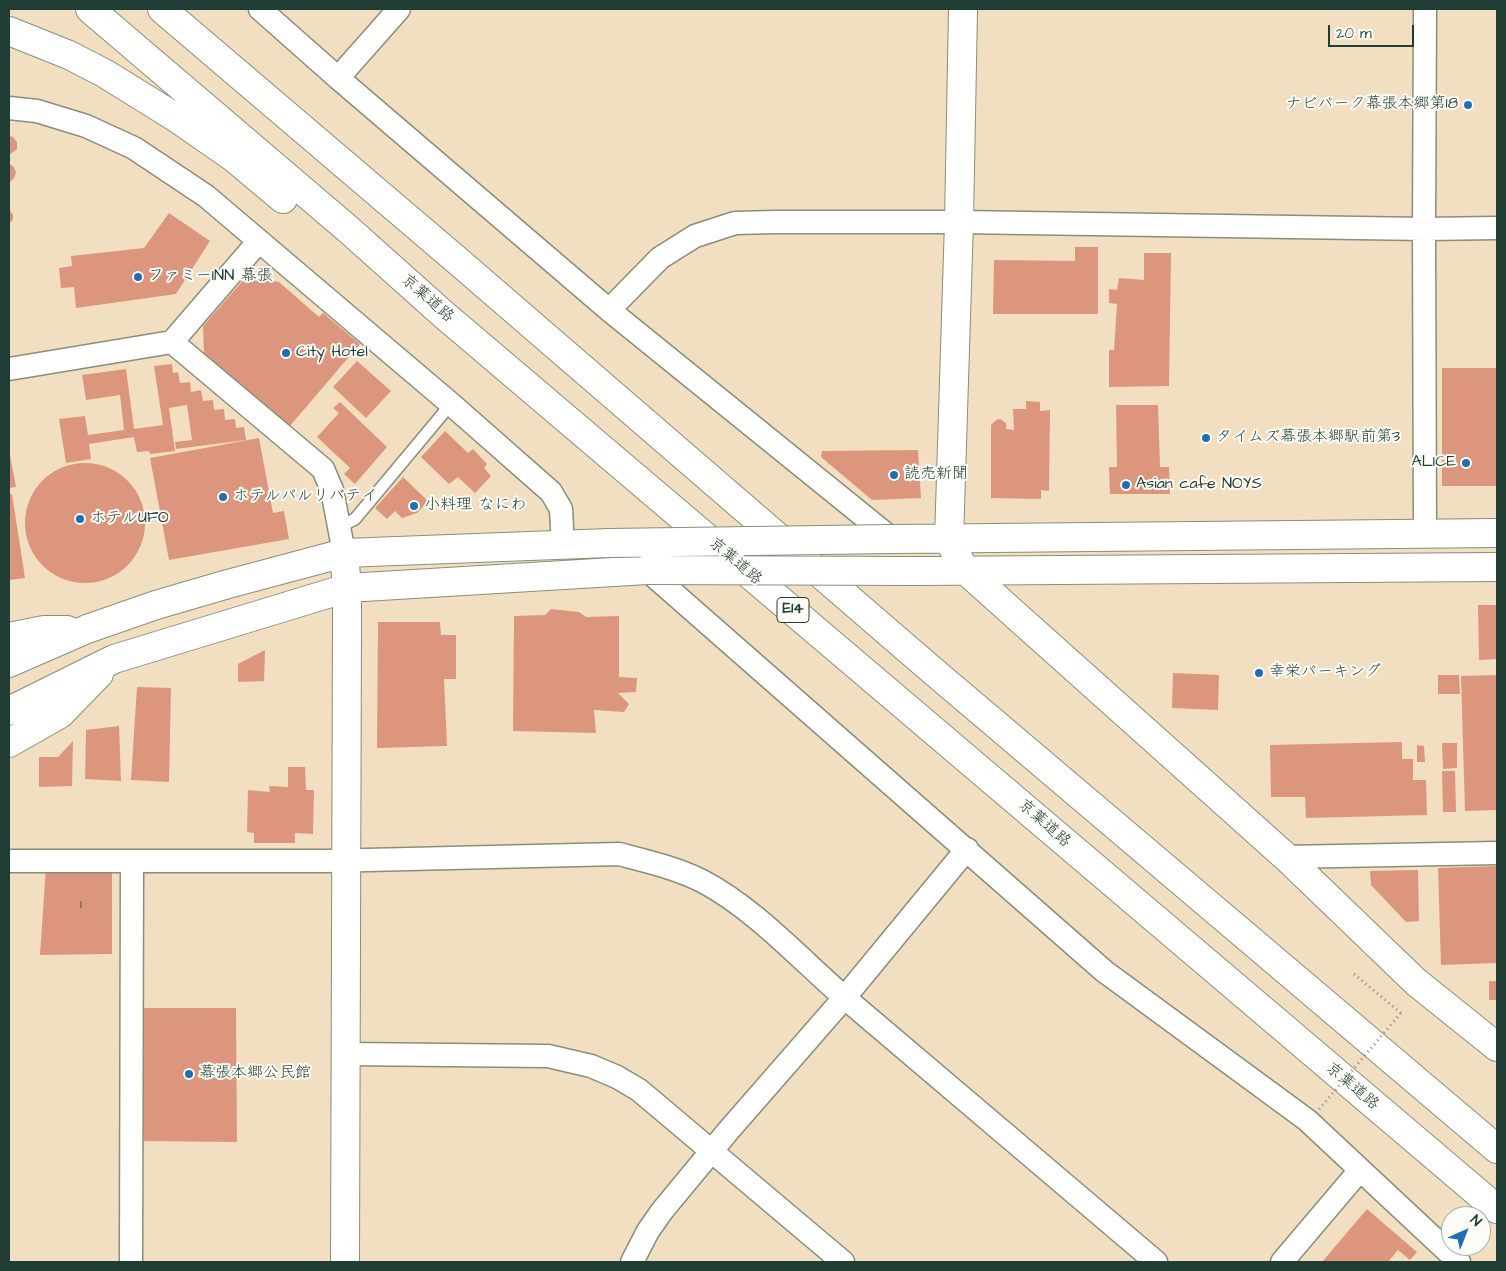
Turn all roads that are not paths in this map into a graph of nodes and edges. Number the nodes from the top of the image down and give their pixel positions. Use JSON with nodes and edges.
{"nodes":[{"id":1,"x":90,"y":9,"type":"edge"},
{"id":2,"x":162,"y":9,"type":"edge"},
{"id":3,"x":260,"y":9,"type":"edge"},
{"id":4,"x":399,"y":9,"type":"edge"},
{"id":5,"x":963,"y":9,"type":"edge"},
{"id":6,"x":1425,"y":9,"type":"edge"},
{"id":7,"x":9,"y":31,"type":"edge"},
{"id":8,"x":9,"y":47,"type":"edge"},
{"id":9,"x":104,"y":73,"type":"junction"},
{"id":10,"x":338,"y":78,"type":"junction"},
{"id":11,"x":9,"y":108,"type":"edge"},
{"id":12,"x":960,"y":222,"type":"junction"},
{"id":13,"x":1497,"y":228,"type":"edge"},
{"id":14,"x":349,"y":230,"type":"junction"},
{"id":15,"x":1424,"y":230,"type":"junction"},
{"id":16,"x":259,"y":240,"type":"junction"},
{"id":17,"x":609,"y":310,"type":"junction"},
{"id":18,"x":172,"y":342,"type":"junction"},
{"id":19,"x":9,"y":369,"type":"edge"},
{"id":20,"x":451,"y":404,"type":"junction"},
{"id":21,"x":339,"y":527,"type":"junction"},
{"id":22,"x":1425,"y":533,"type":"junction"},
{"id":23,"x":1497,"y":533,"type":"edge"},
{"id":24,"x":892,"y":540,"type":"junction"},
{"id":25,"x":949,"y":540,"type":"junction"},
{"id":26,"x":563,"y":544,"type":"junction"},
{"id":27,"x":344,"y":553,"type":"junction"},
{"id":28,"x":1497,"y":567,"type":"edge"},
{"id":29,"x":964,"y":569,"type":"junction"},
{"id":30,"x":647,"y":570,"type":"junction"},
{"id":31,"x":347,"y":588,"type":"junction"},
{"id":32,"x":86,"y":630,"type":"junction"},
{"id":33,"x":9,"y":636,"type":"edge"},
{"id":34,"x":114,"y":659,"type":"junction"},
{"id":35,"x":9,"y":663,"type":"edge"},
{"id":36,"x":9,"y":711,"type":"edge"},
{"id":37,"x":9,"y":743,"type":"edge"},
{"id":38,"x":967,"y":850,"type":"junction"},
{"id":39,"x":1497,"y":853,"type":"edge"},
{"id":40,"x":1286,"y":857,"type":"junction"},
{"id":41,"x":346,"y":860,"type":"junction"},
{"id":42,"x":9,"y":861,"type":"edge"},
{"id":43,"x":132,"y":862,"type":"junction"},
{"id":44,"x":845,"y":997,"type":"junction"},
{"id":45,"x":1497,"y":1047,"type":"edge"},
{"id":46,"x":345,"y":1054,"type":"junction"},
{"id":47,"x":1497,"y":1150,"type":"edge"},
{"id":48,"x":712,"y":1151,"type":"junction"},
{"id":49,"x":1360,"y":1170,"type":"junction"},
{"id":50,"x":1497,"y":1209,"type":"edge"},
{"id":51,"x":131,"y":1262,"type":"edge"},
{"id":52,"x":345,"y":1262,"type":"edge"},
{"id":53,"x":632,"y":1262,"type":"edge"},
{"id":54,"x":843,"y":1262,"type":"edge"},
{"id":55,"x":1156,"y":1262,"type":"edge"},
{"id":56,"x":1282,"y":1262,"type":"edge"},
{"id":57,"x":1459,"y":1262,"type":"edge"}],
"edges":[{"from":1,"to":14,"type":"main road","name":"京葉道路","number":"E14"},
{"from":2,"to":47,"type":"main road"},
{"from":3,"to":10,"type":"street"},
{"from":4,"to":10,"type":"street"},
{"from":5,"to":12,"type":"main road"},
{"from":6,"to":15,"type":"street"},
{"from":7,"to":9,"type":"main road"},
{"from":8,"to":9,"type":"main road"},
{"from":9,"to":14,"type":"main road"},
{"from":10,"to":17,"type":"street"},
{"from":11,"to":16,"type":"street"},
{"from":12,"to":15,"type":"street"},
{"from":12,"to":17,"type":"street"},
{"from":12,"to":25,"type":"main road"},
{"from":13,"to":15,"type":"street"},
{"from":14,"to":50,"type":"main road","name":"京葉道路","number":"E14"},
{"from":15,"to":22,"type":"street"},
{"from":16,"to":18,"type":"street"},
{"from":16,"to":20,"type":"street"},
{"from":17,"to":24,"type":"street"},
{"from":18,"to":19,"type":"street"},
{"from":18,"to":21,"type":"street"},
{"from":20,"to":21,"type":"lane"},
{"from":20,"to":26,"type":"street"},
{"from":21,"to":27,"type":"street"},
{"from":22,"to":23,"type":"main road"},
{"from":22,"to":25,"type":"main road"},
{"from":24,"to":25,"type":"main road"},
{"from":24,"to":26,"type":"main road","bridge":true},
{"from":25,"to":29,"type":"main road"},
{"from":26,"to":27,"type":"main road"},
{"from":27,"to":31,"type":"main road"},
{"from":27,"to":32,"type":"main road"},
{"from":28,"to":29,"type":"main road"},
{"from":29,"to":30,"type":"main road","bridge":true},
{"from":29,"to":40,"type":"main road"},
{"from":30,"to":31,"type":"main road"},
{"from":30,"to":38,"type":"street"},
{"from":31,"to":34,"type":"main road"},
{"from":31,"to":41,"type":"main road"},
{"from":32,"to":33,"type":"main road"},
{"from":32,"to":35,"type":"main road"},
{"from":34,"to":36,"type":"main road"},
{"from":34,"to":37,"type":"main road"},
{"from":38,"to":44,"type":"street"},
{"from":38,"to":49,"type":"street"},
{"from":39,"to":40,"type":"street"},
{"from":40,"to":45,"type":"main road"},
{"from":41,"to":43,"type":"street"},
{"from":41,"to":44,"type":"street"},
{"from":41,"to":46,"type":"main road"},
{"from":42,"to":43,"type":"street"},
{"from":43,"to":51,"type":"street"},
{"from":44,"to":48,"type":"street"},
{"from":44,"to":55,"type":"street"},
{"from":46,"to":48,"type":"street"},
{"from":46,"to":52,"type":"main road"},
{"from":48,"to":53,"type":"street"},
{"from":48,"to":54,"type":"street"},
{"from":49,"to":56,"type":"street"},
{"from":49,"to":57,"type":"street"}]}
